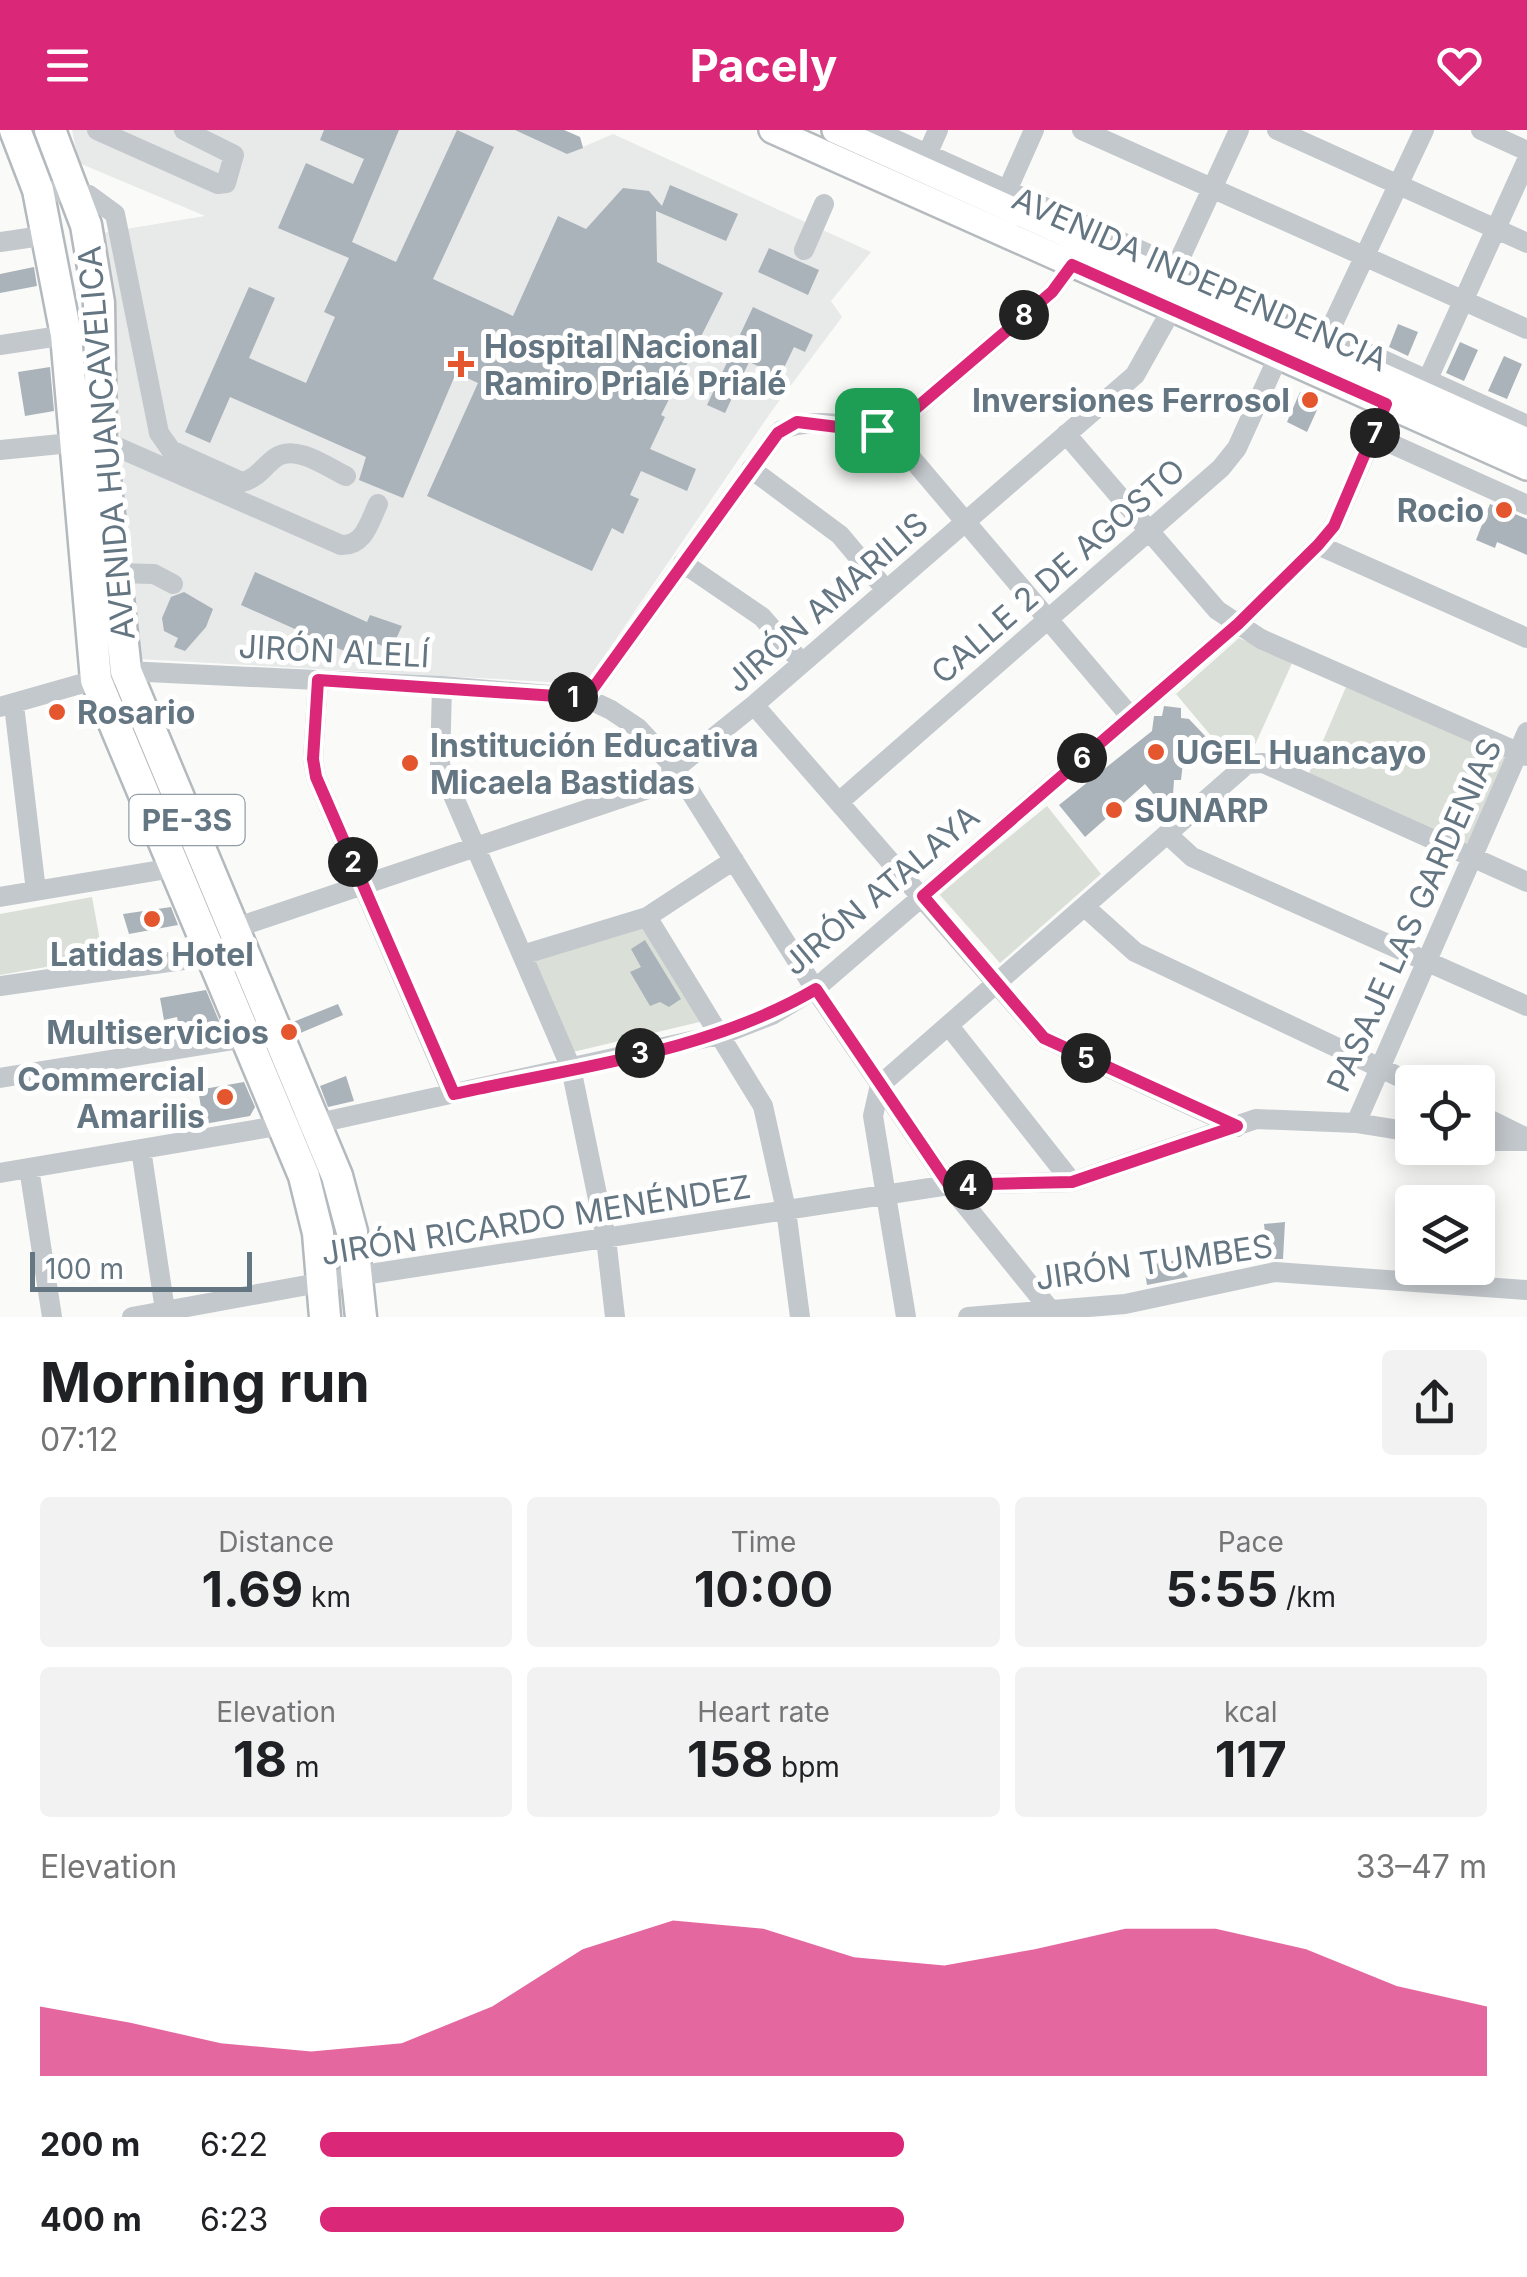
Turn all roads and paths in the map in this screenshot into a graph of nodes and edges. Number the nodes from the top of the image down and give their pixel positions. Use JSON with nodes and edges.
{"nodes":[{"id":1,"x":50,"y":130,"type":"edge"},
{"id":2,"x":97,"y":130,"type":"edge"},
{"id":3,"x":184,"y":130,"type":"edge"},
{"id":4,"x":772,"y":130,"type":"edge"},
{"id":5,"x":836,"y":130,"type":"edge"},
{"id":6,"x":874,"y":130,"type":"edge"},
{"id":7,"x":938,"y":130,"type":"edge"},
{"id":8,"x":1034,"y":130,"type":"edge"},
{"id":9,"x":1082,"y":130,"type":"edge"},
{"id":10,"x":1239,"y":130,"type":"edge"},
{"id":11,"x":1277,"y":130,"type":"edge"},
{"id":12,"x":1424,"y":130,"type":"edge"},
{"id":13,"x":1481,"y":130,"type":"edge"},
{"id":14,"x":11,"y":136,"type":"edge"},
{"id":15,"x":1527,"y":151,"type":"edge"},
{"id":16,"x":1527,"y":160,"type":"edge"},
{"id":17,"x":923,"y":162,"type":"junction"},
{"id":18,"x":1398,"y":185,"type":"junction"},
{"id":19,"x":1212,"y":188,"type":"junction"},
{"id":20,"x":38,"y":190,"type":"junction"},
{"id":21,"x":73,"y":190,"type":"junction"},
{"id":22,"x":1004,"y":198,"type":"junction"},
{"id":23,"x":824,"y":204,"type":"dead end"},
{"id":24,"x":1496,"y":228,"type":"junction"},
{"id":25,"x":48,"y":235,"type":"junction"},
{"id":26,"x":0,"y":242,"type":"edge"},
{"id":27,"x":1527,"y":243,"type":"edge"},
{"id":28,"x":804,"y":250,"type":"dead end"},
{"id":29,"x":1364,"y":256,"type":"junction"},
{"id":30,"x":1072,"y":265,"type":"junction"},
{"id":31,"x":1173,"y":274,"type":"junction"},
{"id":32,"x":1463,"y":300,"type":"junction"},
{"id":33,"x":1172,"y":310,"type":"junction"},
{"id":34,"x":1527,"y":328,"type":"edge"},
{"id":35,"x":66,"y":336,"type":"junction"},
{"id":36,"x":1324,"y":342,"type":"junction"},
{"id":37,"x":0,"y":345,"type":"edge"},
{"id":38,"x":1278,"y":356,"type":"junction"},
{"id":39,"x":1424,"y":387,"type":"junction"},
{"id":40,"x":1391,"y":393,"type":"junction"},
{"id":41,"x":1527,"y":425,"type":"edge"},
{"id":42,"x":887,"y":433,"type":"junction"},
{"id":43,"x":1066,"y":434,"type":"junction"},
{"id":44,"x":1374,"y":436,"type":"junction"},
{"id":45,"x":88,"y":440,"type":"junction"},
{"id":46,"x":1527,"y":441,"type":"edge"},
{"id":47,"x":0,"y":450,"type":"edge"},
{"id":48,"x":1527,"y":467,"type":"edge"},
{"id":49,"x":752,"y":469,"type":"junction"},
{"id":50,"x":346,"y":476,"type":"dead end"},
{"id":51,"x":378,"y":504,"type":"dead end"},
{"id":52,"x":1527,"y":505,"type":"edge"},
{"id":53,"x":964,"y":522,"type":"junction"},
{"id":54,"x":1149,"y":531,"type":"junction"},
{"id":55,"x":1318,"y":545,"type":"junction"},
{"id":56,"x":104,"y":561,"type":"junction"},
{"id":57,"x":684,"y":563,"type":"junction"},
{"id":58,"x":174,"y":584,"type":"dead end"},
{"id":59,"x":886,"y":590,"type":"junction"},
{"id":60,"x":1048,"y":620,"type":"junction"},
{"id":61,"x":1238,"y":624,"type":"junction"},
{"id":62,"x":1527,"y":638,"type":"edge"},
{"id":63,"x":802,"y":663,"type":"junction"},
{"id":64,"x":126,"y":671,"type":"junction"},
{"id":65,"x":96,"y":680,"type":"junction"},
{"id":66,"x":318,"y":680,"type":"junction"},
{"id":67,"x":442,"y":686,"type":"junction"},
{"id":68,"x":586,"y":698,"type":"junction"},
{"id":69,"x":754,"y":705,"type":"junction"},
{"id":70,"x":7,"y":706,"type":"edge"},
{"id":71,"x":1130,"y":716,"type":"junction"},
{"id":72,"x":1527,"y":732,"type":"edge"},
{"id":73,"x":1522,"y":754,"type":"edge"},
{"id":74,"x":676,"y":769,"type":"junction"},
{"id":75,"x":839,"y":802,"type":"junction"},
{"id":76,"x":1167,"y":834,"type":"junction"},
{"id":77,"x":475,"y":847,"type":"junction"},
{"id":78,"x":1472,"y":858,"type":"junction"},
{"id":79,"x":734,"y":860,"type":"junction"},
{"id":80,"x":173,"y":868,"type":"junction"},
{"id":81,"x":1527,"y":882,"type":"edge"},
{"id":82,"x":363,"y":885,"type":"junction"},
{"id":83,"x":36,"y":891,"type":"junction"},
{"id":84,"x":923,"y":896,"type":"junction"},
{"id":85,"x":0,"y":897,"type":"edge"},
{"id":86,"x":1085,"y":907,"type":"junction"},
{"id":87,"x":647,"y":917,"type":"junction"},
{"id":88,"x":232,"y":929,"type":"junction"},
{"id":89,"x":522,"y":954,"type":"junction"},
{"id":90,"x":211,"y":956,"type":"junction"},
{"id":91,"x":1427,"y":961,"type":"junction"},
{"id":92,"x":997,"y":984,"type":"junction"},
{"id":93,"x":0,"y":986,"type":"edge"},
{"id":94,"x":816,"y":989,"type":"junction"},
{"id":95,"x":1527,"y":1006,"type":"edge"},
{"id":96,"x":949,"y":1026,"type":"junction"},
{"id":97,"x":722,"y":1034,"type":"junction"},
{"id":98,"x":246,"y":1038,"type":"junction"},
{"id":99,"x":570,"y":1068,"type":"junction"},
{"id":100,"x":1380,"y":1068,"type":"junction"},
{"id":101,"x":1395,"y":1075,"type":"edge"},
{"id":102,"x":0,"y":1078,"type":"edge"},
{"id":103,"x":880,"y":1085,"type":"junction"},
{"id":104,"x":454,"y":1094,"type":"junction"},
{"id":105,"x":1356,"y":1123,"type":"junction"},
{"id":106,"x":1495,"y":1123,"type":"edge"},
{"id":107,"x":314,"y":1124,"type":"junction"},
{"id":108,"x":283,"y":1126,"type":"junction"},
{"id":109,"x":1237,"y":1126,"type":"junction"},
{"id":110,"x":1395,"y":1129,"type":"edge"},
{"id":111,"x":1527,"y":1140,"type":"edge"},
{"id":112,"x":1495,"y":1141,"type":"edge"},
{"id":113,"x":141,"y":1149,"type":"junction"},
{"id":114,"x":29,"y":1168,"type":"junction"},
{"id":115,"x":0,"y":1174,"type":"edge"},
{"id":116,"x":1072,"y":1182,"type":"junction"},
{"id":117,"x":949,"y":1185,"type":"junction"},
{"id":118,"x":884,"y":1195,"type":"junction"},
{"id":119,"x":786,"y":1210,"type":"junction"},
{"id":120,"x":606,"y":1238,"type":"junction"},
{"id":121,"x":357,"y":1276,"type":"junction"},
{"id":122,"x":323,"y":1284,"type":"junction"},
{"id":123,"x":1527,"y":1290,"type":"edge"},
{"id":124,"x":1053,"y":1313,"type":"edge"},
{"id":125,"x":166,"y":1314,"type":"edge"},
{"id":126,"x":52,"y":1317,"type":"edge"},
{"id":127,"x":132,"y":1317,"type":"edge"},
{"id":128,"x":326,"y":1317,"type":"edge"},
{"id":129,"x":361,"y":1317,"type":"edge"},
{"id":130,"x":615,"y":1317,"type":"edge"},
{"id":131,"x":800,"y":1317,"type":"edge"},
{"id":132,"x":906,"y":1317,"type":"edge"},
{"id":133,"x":968,"y":1317,"type":"edge"}],
"edges":[{"from":1,"to":21,"type":"highway","name":"AVENIDA HUANCAVELICA","number":"PE-3S"},
{"from":2,"to":3,"type":"street"},
{"from":4,"to":30,"type":"main road","name":"AVENIDA INDEPENDENCIA"},
{"from":5,"to":17,"type":"main road","name":"AVENIDA INDEPENDENCIA"},
{"from":6,"to":17,"type":"street","name":"AVENIDA INDEPENDENCIA"},
{"from":7,"to":17,"type":"street"},
{"from":8,"to":22,"type":"street"},
{"from":9,"to":19,"type":"street"},
{"from":10,"to":19,"type":"street"},
{"from":11,"to":18,"type":"street"},
{"from":12,"to":18,"type":"street"},
{"from":13,"to":15,"type":"street"},
{"from":14,"to":20,"type":"highway","name":"AVENIDA HUANCAVELICA","number":"PE-3S"},
{"from":16,"to":24,"type":"street"},
{"from":17,"to":22,"type":"main road","name":"AVENIDA INDEPENDENCIA"},
{"from":18,"to":24,"type":"street"},
{"from":18,"to":29,"type":"street"},
{"from":19,"to":29,"type":"street"},
{"from":19,"to":31,"type":"street"},
{"from":20,"to":21,"type":"street"},
{"from":20,"to":25,"type":"highway","name":"AVENIDA HUANCAVELICA","number":"PE-3S"},
{"from":21,"to":45,"type":"highway","name":"AVENIDA HUANCAVELICA","number":"PE-3S"},
{"from":21,"to":50,"type":"street"},
{"from":22,"to":31,"type":"main road","name":"AVENIDA INDEPENDENCIA"},
{"from":23,"to":28,"type":"street"},
{"from":24,"to":27,"type":"street"},
{"from":24,"to":32,"type":"street"},
{"from":25,"to":26,"type":"street"},
{"from":25,"to":35,"type":"highway","name":"AVENIDA HUANCAVELICA","number":"PE-3S"},
{"from":29,"to":32,"type":"street"},
{"from":29,"to":36,"type":"street"},
{"from":30,"to":33,"type":"main road","name":"AVENIDA INDEPENDENCIA"},
{"from":30,"to":42,"type":"street"},
{"from":31,"to":36,"type":"main road","name":"AVENIDA INDEPENDENCIA"},
{"from":32,"to":34,"type":"street"},
{"from":32,"to":39,"type":"street"},
{"from":33,"to":38,"type":"main road","name":"AVENIDA INDEPENDENCIA"},
{"from":33,"to":43,"type":"street","name":"JIRÓN AMARILIS"},
{"from":35,"to":37,"type":"street"},
{"from":35,"to":45,"type":"highway","name":"AVENIDA HUANCAVELICA","number":"PE-3S"},
{"from":36,"to":39,"type":"street","name":"AVENIDA INDEPENDENCIA"},
{"from":36,"to":40,"type":"main road","name":"AVENIDA INDEPENDENCIA"},
{"from":38,"to":40,"type":"main road","name":"AVENIDA INDEPENDENCIA"},
{"from":38,"to":54,"type":"street","name":"CALLE 2 DE AGOSTO"},
{"from":39,"to":40,"type":"main road","name":"AVENIDA INDEPENDENCIA"},
{"from":39,"to":41,"type":"street","name":"AVENIDA INDEPENDENCIA"},
{"from":39,"to":46,"type":"main road","name":"AVENIDA INDEPENDENCIA"},
{"from":40,"to":44,"type":"street","name":"JIRÓN ATALAYA"},
{"from":40,"to":48,"type":"main road","name":"AVENIDA INDEPENDENCIA"},
{"from":42,"to":49,"type":"street"},
{"from":42,"to":53,"type":"street"},
{"from":43,"to":53,"type":"street","name":"JIRÓN AMARILIS"},
{"from":43,"to":54,"type":"street"},
{"from":44,"to":52,"type":"street"},
{"from":44,"to":55,"type":"street","name":"JIRÓN ATALAYA"},
{"from":45,"to":47,"type":"street"},
{"from":45,"to":51,"type":"street"},
{"from":45,"to":56,"type":"highway","name":"AVENIDA HUANCAVELICA","number":"PE-3S"},
{"from":49,"to":57,"type":"street"},
{"from":49,"to":59,"type":"street"},
{"from":53,"to":59,"type":"street","name":"JIRÓN AMARILIS"},
{"from":53,"to":60,"type":"street"},
{"from":54,"to":60,"type":"street","name":"CALLE 2 DE AGOSTO"},
{"from":54,"to":61,"type":"street"},
{"from":55,"to":61,"type":"street","name":"JIRÓN ATALAYA"},
{"from":55,"to":62,"type":"street"},
{"from":56,"to":58,"type":"street"},
{"from":56,"to":64,"type":"highway","name":"AVENIDA HUANCAVELICA","number":"PE-3S"},
{"from":56,"to":65,"type":"highway","name":"AVENIDA HUANCAVELICA","number":"PE-3S"},
{"from":57,"to":63,"type":"street"},
{"from":57,"to":68,"type":"street"},
{"from":59,"to":63,"type":"street","name":"JIRÓN AMARILIS"},
{"from":60,"to":71,"type":"street"},
{"from":60,"to":75,"type":"street","name":"CALLE 2 DE AGOSTO"},
{"from":61,"to":71,"type":"street","name":"JIRÓN ATALAYA"},
{"from":61,"to":73,"type":"street"},
{"from":63,"to":69,"type":"street","name":"JIRÓN AMARILIS"},
{"from":64,"to":65,"type":"street","name":"JIRÓN ALELÍ"},
{"from":64,"to":66,"type":"street","name":"JIRÓN ALELÍ"},
{"from":64,"to":88,"type":"highway","name":"AVENIDA HUANCAVELICA","number":"PE-3S"},
{"from":65,"to":70,"type":"street","name":"JIRÓN ALELÍ"},
{"from":65,"to":80,"type":"highway","name":"AVENIDA HUANCAVELICA","number":"PE-3S"},
{"from":66,"to":67,"type":"street","name":"JIRÓN ALELÍ"},
{"from":66,"to":82,"type":"street"},
{"from":67,"to":68,"type":"street","name":"JIRÓN ALELÍ"},
{"from":67,"to":77,"type":"street"},
{"from":68,"to":74,"type":"street","name":"JIRÓN ALELÍ"},
{"from":69,"to":74,"type":"street","name":"JIRÓN AMARILIS"},
{"from":69,"to":75,"type":"street"},
{"from":70,"to":83,"type":"street"},
{"from":71,"to":84,"type":"street","name":"JIRÓN ATALAYA"},
{"from":72,"to":73,"type":"street","name":"PASAJE LAS GARDENIAS"},
{"from":73,"to":78,"type":"street","name":"PASAJE LAS GARDENIAS"},
{"from":74,"to":77,"type":"street","name":"JIRÓN AMARILIS"},
{"from":74,"to":79,"type":"street","name":"JIRÓN ALELÍ"},
{"from":75,"to":84,"type":"street"},
{"from":76,"to":78,"type":"street"},
{"from":76,"to":86,"type":"street"},
{"from":76,"to":91,"type":"street"},
{"from":77,"to":82,"type":"street","name":"JIRÓN AMARILIS"},
{"from":77,"to":89,"type":"street"},
{"from":78,"to":81,"type":"street"},
{"from":78,"to":91,"type":"street","name":"PASAJE LAS GARDENIAS"},
{"from":79,"to":87,"type":"street"},
{"from":79,"to":94,"type":"street","name":"JIRÓN ALELÍ"},
{"from":80,"to":83,"type":"street"},
{"from":80,"to":90,"type":"highway","name":"AVENIDA HUANCAVELICA","number":"PE-3S"},
{"from":82,"to":88,"type":"street","name":"JIRÓN AMARILIS"},
{"from":82,"to":104,"type":"street"},
{"from":83,"to":85,"type":"street"},
{"from":84,"to":92,"type":"street"},
{"from":84,"to":94,"type":"street","name":"JIRÓN ATALAYA"},
{"from":86,"to":92,"type":"street"},
{"from":86,"to":100,"type":"street"},
{"from":87,"to":89,"type":"street"},
{"from":87,"to":97,"type":"street"},
{"from":88,"to":107,"type":"highway","name":"AVENIDA HUANCAVELICA","number":"PE-3S"},
{"from":89,"to":99,"type":"street"},
{"from":90,"to":93,"type":"street"},
{"from":90,"to":98,"type":"highway","name":"AVENIDA HUANCAVELICA","number":"PE-3S"},
{"from":91,"to":95,"type":"street"},
{"from":91,"to":100,"type":"street","name":"PASAJE LAS GARDENIAS"},
{"from":92,"to":96,"type":"street"},
{"from":92,"to":109,"type":"street"},
{"from":94,"to":97,"type":"street","name":"JIRÓN ATALAYA"},
{"from":94,"to":103,"type":"street","name":"JIRÓN ALELÍ"},
{"from":96,"to":103,"type":"street"},
{"from":96,"to":116,"type":"street"},
{"from":97,"to":99,"type":"street","name":"JIRÓN ATALAYA"},
{"from":97,"to":119,"type":"street"},
{"from":98,"to":102,"type":"street"},
{"from":98,"to":108,"type":"highway","name":"AVENIDA HUANCAVELICA","number":"PE-3S"},
{"from":99,"to":104,"type":"street","name":"JIRÓN ATALAYA"},
{"from":99,"to":120,"type":"street"},
{"from":100,"to":101,"type":"street"},
{"from":100,"to":105,"type":"street","name":"PASAJE LAS GARDENIAS"},
{"from":103,"to":117,"type":"street","name":"JIRÓN ALELÍ"},
{"from":103,"to":118,"type":"street"},
{"from":104,"to":107,"type":"street","name":"JIRÓN ATALAYA"},
{"from":105,"to":109,"type":"street","name":"JIRÓN RICARDO MENÉNDEZ"},
{"from":105,"to":110,"type":"street","name":"JIRÓN RICARDO MENÉNDEZ"},
{"from":106,"to":111,"type":"street"},
{"from":107,"to":108,"type":"street","name":"JIRÓN ATALAYA"},
{"from":107,"to":121,"type":"highway","name":"AVENIDA HUANCAVELICA","number":"PE-3S"},
{"from":108,"to":113,"type":"street","name":"JIRÓN ATALAYA"},
{"from":108,"to":122,"type":"highway","name":"AVENIDA HUANCAVELICA","number":"PE-3S"},
{"from":109,"to":116,"type":"street","name":"JIRÓN RICARDO MENÉNDEZ"},
{"from":111,"to":112,"type":"street"},
{"from":113,"to":114,"type":"street","name":"JIRÓN ATALAYA"},
{"from":113,"to":125,"type":"street"},
{"from":114,"to":115,"type":"street","name":"JIRÓN ATALAYA"},
{"from":114,"to":126,"type":"street"},
{"from":116,"to":117,"type":"street","name":"JIRÓN RICARDO MENÉNDEZ"},
{"from":117,"to":118,"type":"street","name":"JIRÓN RICARDO MENÉNDEZ"},
{"from":117,"to":124,"type":"street","name":"JIRÓN ALELÍ"},
{"from":118,"to":119,"type":"street","name":"JIRÓN RICARDO MENÉNDEZ"},
{"from":118,"to":132,"type":"street"},
{"from":119,"to":120,"type":"street","name":"JIRÓN RICARDO MENÉNDEZ"},
{"from":119,"to":131,"type":"street"},
{"from":120,"to":121,"type":"street","name":"JIRÓN RICARDO MENÉNDEZ"},
{"from":120,"to":130,"type":"street"},
{"from":121,"to":122,"type":"street","name":"JIRÓN RICARDO MENÉNDEZ"},
{"from":121,"to":129,"type":"highway","name":"AVENIDA HUANCAVELICA","number":"PE-3S"},
{"from":122,"to":125,"type":"street","name":"JIRÓN RICARDO MENÉNDEZ"},
{"from":122,"to":128,"type":"highway","name":"AVENIDA HUANCAVELICA","number":"PE-3S"},
{"from":123,"to":124,"type":"street","name":"JIRÓN TUMBES"},
{"from":124,"to":133,"type":"street","name":"JIRÓN TUMBES"},
{"from":125,"to":127,"type":"street","name":"JIRÓN RICARDO MENÉNDEZ"}]}
